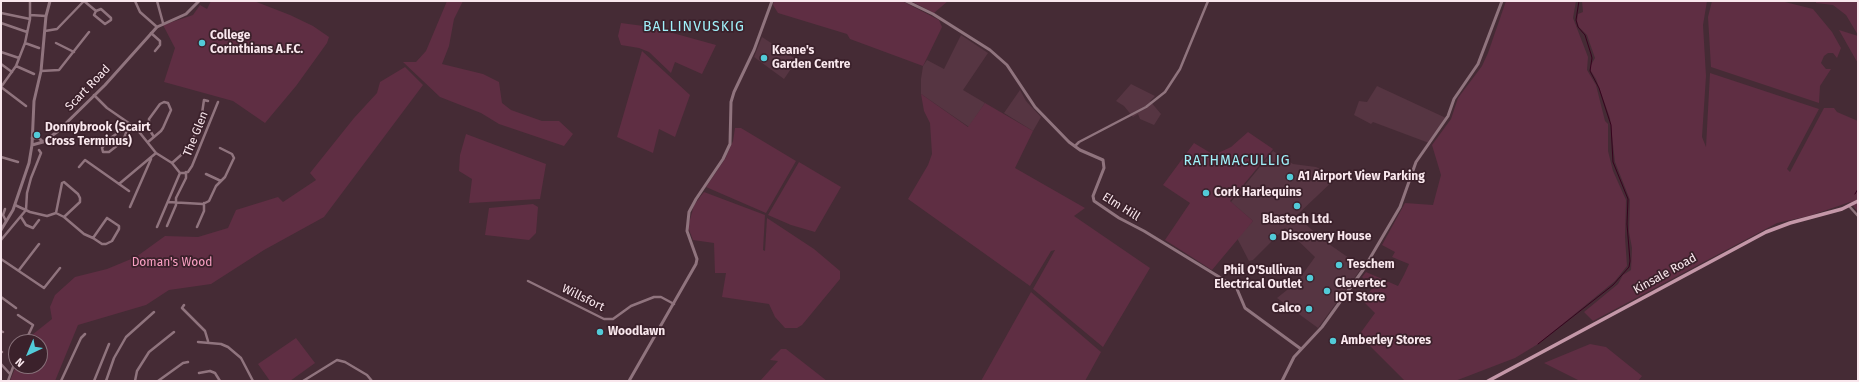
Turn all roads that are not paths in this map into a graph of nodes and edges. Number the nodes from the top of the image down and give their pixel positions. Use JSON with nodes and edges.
{"nodes":[{"id":1,"x":30,"y":1,"type":"edge"},
{"id":2,"x":50,"y":1,"type":"edge"},
{"id":3,"x":135,"y":1,"type":"edge"},
{"id":4,"x":157,"y":1,"type":"edge"},
{"id":5,"x":199,"y":1,"type":"edge"},
{"id":6,"x":772,"y":1,"type":"edge"},
{"id":7,"x":906,"y":1,"type":"edge"},
{"id":8,"x":1208,"y":1,"type":"edge"},
{"id":9,"x":1502,"y":1,"type":"edge"},
{"id":10,"x":96,"y":11,"type":"junction"},
{"id":11,"x":1,"y":13,"type":"edge"},
{"id":12,"x":46,"y":16,"type":"junction"},
{"id":13,"x":30,"y":17,"type":"junction"},
{"id":14,"x":162,"y":23,"type":"junction"},
{"id":15,"x":1,"y":24,"type":"edge"},
{"id":16,"x":157,"y":27,"type":"junction"},
{"id":17,"x":45,"y":31,"type":"junction"},
{"id":18,"x":27,"y":32,"type":"junction"},
{"id":19,"x":89,"y":32,"type":"dead end"},
{"id":20,"x":151,"y":33,"type":"junction"},
{"id":21,"x":25,"y":43,"type":"junction"},
{"id":22,"x":56,"y":43,"type":"dead end"},
{"id":23,"x":39,"y":48,"type":"dead end"},
{"id":24,"x":155,"y":51,"type":"dead end"},
{"id":25,"x":1,"y":52,"type":"edge"},
{"id":26,"x":74,"y":52,"type":"junction"},
{"id":27,"x":19,"y":58,"type":"junction"},
{"id":28,"x":1,"y":64,"type":"edge"},
{"id":29,"x":16,"y":66,"type":"junction"},
{"id":30,"x":41,"y":71,"type":"junction"},
{"id":31,"x":12,"y":72,"type":"junction"},
{"id":32,"x":34,"y":74,"type":"dead end"},
{"id":33,"x":1,"y":87,"type":"edge"},
{"id":34,"x":94,"y":95,"type":"junction"},
{"id":35,"x":208,"y":101,"type":"dead end"},
{"id":36,"x":218,"y":102,"type":"dead end"},
{"id":37,"x":26,"y":106,"type":"dead end"},
{"id":38,"x":131,"y":124,"type":"junction"},
{"id":39,"x":127,"y":130,"type":"junction"},
{"id":40,"x":154,"y":137,"type":"junction"},
{"id":41,"x":32,"y":138,"type":"junction"},
{"id":42,"x":43,"y":142,"type":"junction"},
{"id":43,"x":148,"y":142,"type":"junction"},
{"id":44,"x":32,"y":145,"type":"junction"},
{"id":45,"x":1075,"y":146,"type":"junction"},
{"id":46,"x":220,"y":148,"type":"dead end"},
{"id":47,"x":39,"y":150,"type":"dead end"},
{"id":48,"x":156,"y":153,"type":"junction"},
{"id":49,"x":1,"y":157,"type":"edge"},
{"id":50,"x":151,"y":159,"type":"junction"},
{"id":51,"x":18,"y":162,"type":"dead end"},
{"id":52,"x":172,"y":163,"type":"junction"},
{"id":53,"x":79,"y":167,"type":"dead end"},
{"id":54,"x":187,"y":172,"type":"junction"},
{"id":55,"x":180,"y":173,"type":"junction"},
{"id":56,"x":206,"y":174,"type":"dead end"},
{"id":57,"x":221,"y":181,"type":"junction"},
{"id":58,"x":119,"y":184,"type":"junction"},
{"id":59,"x":129,"y":191,"type":"dead end"},
{"id":60,"x":1858,"y":201,"type":"edge"},
{"id":61,"x":168,"y":202,"type":"junction"},
{"id":62,"x":176,"y":203,"type":"junction"},
{"id":63,"x":204,"y":203,"type":"junction"},
{"id":64,"x":15,"y":205,"type":"junction"},
{"id":65,"x":1849,"y":206,"type":"junction"},
{"id":66,"x":130,"y":207,"type":"dead end"},
{"id":67,"x":5,"y":209,"type":"dead end"},
{"id":68,"x":26,"y":210,"type":"junction"},
{"id":69,"x":56,"y":213,"type":"junction"},
{"id":70,"x":1858,"y":216,"type":"edge"},
{"id":71,"x":21,"y":217,"type":"junction"},
{"id":72,"x":64,"y":217,"type":"junction"},
{"id":73,"x":39,"y":220,"type":"dead end"},
{"id":74,"x":7,"y":222,"type":"junction"},
{"id":75,"x":167,"y":226,"type":"dead end"},
{"id":76,"x":157,"y":227,"type":"dead end"},
{"id":77,"x":197,"y":227,"type":"dead end"},
{"id":78,"x":1,"y":230,"type":"edge"},
{"id":79,"x":93,"y":238,"type":"junction"},
{"id":80,"x":1,"y":240,"type":"edge"},
{"id":81,"x":39,"y":244,"type":"dead end"},
{"id":82,"x":1,"y":259,"type":"edge"},
{"id":83,"x":60,"y":268,"type":"dead end"},
{"id":84,"x":19,"y":270,"type":"junction"},
{"id":85,"x":528,"y":281,"type":"dead end"},
{"id":86,"x":1,"y":297,"type":"edge"},
{"id":87,"x":674,"y":304,"type":"junction"},
{"id":88,"x":184,"y":305,"type":"dead end"},
{"id":89,"x":16,"y":308,"type":"dead end"},
{"id":90,"x":154,"y":312,"type":"dead end"},
{"id":91,"x":18,"y":315,"type":"dead end"},
{"id":92,"x":174,"y":332,"type":"dead end"},
{"id":93,"x":29,"y":334,"type":"edge"},
{"id":94,"x":85,"y":334,"type":"dead end"},
{"id":95,"x":208,"y":341,"type":"junction"},
{"id":96,"x":198,"y":342,"type":"dead end"},
{"id":97,"x":109,"y":344,"type":"dead end"},
{"id":98,"x":1301,"y":349,"type":"junction"},
{"id":99,"x":188,"y":362,"type":"dead end"},
{"id":100,"x":1,"y":364,"type":"edge"},
{"id":101,"x":8,"y":372,"type":"edge"},
{"id":102,"x":199,"y":373,"type":"dead end"},
{"id":103,"x":10,"y":374,"type":"edge"},
{"id":104,"x":308,"y":380,"type":"edge"},
{"id":105,"x":8,"y":381,"type":"edge"},
{"id":106,"x":61,"y":381,"type":"edge"},
{"id":107,"x":94,"y":381,"type":"edge"},
{"id":108,"x":106,"y":381,"type":"edge"},
{"id":109,"x":134,"y":381,"type":"edge"},
{"id":110,"x":158,"y":381,"type":"edge"},
{"id":111,"x":220,"y":381,"type":"edge"},
{"id":112,"x":253,"y":381,"type":"edge"},
{"id":113,"x":304,"y":381,"type":"edge"},
{"id":114,"x":372,"y":381,"type":"edge"},
{"id":115,"x":629,"y":381,"type":"edge"},
{"id":116,"x":1282,"y":381,"type":"edge"},
{"id":117,"x":1488,"y":381,"type":"edge"}],
"edges":[{"from":1,"to":13,"type":"street"},
{"from":2,"to":12,"type":"street"},
{"from":3,"to":16,"type":"street"},
{"from":4,"to":14,"type":"street"},
{"from":5,"to":14,"type":"street","name":"Scart Road"},
{"from":6,"to":87,"type":"street"},
{"from":7,"to":45,"type":"street","name":"Elm Hill"},
{"from":8,"to":45,"type":"street"},
{"from":9,"to":98,"type":"street"},
{"from":10,"to":10,"type":"street"},
{"from":10,"to":17,"type":"street"},
{"from":11,"to":13,"type":"street"},
{"from":12,"to":13,"type":"street"},
{"from":12,"to":17,"type":"street"},
{"from":13,"to":18,"type":"street"},
{"from":14,"to":16,"type":"street","name":"Scart Road"},
{"from":15,"to":18,"type":"street"},
{"from":16,"to":20,"type":"street","name":"Scart Road"},
{"from":17,"to":30,"type":"street"},
{"from":18,"to":21,"type":"street"},
{"from":19,"to":26,"type":"street"},
{"from":20,"to":24,"type":"street"},
{"from":20,"to":34,"type":"street","name":"Scart Road"},
{"from":21,"to":23,"type":"street"},
{"from":21,"to":27,"type":"street"},
{"from":22,"to":26,"type":"street"},
{"from":25,"to":27,"type":"street"},
{"from":26,"to":30,"type":"street"},
{"from":27,"to":29,"type":"street"},
{"from":28,"to":31,"type":"street"},
{"from":29,"to":31,"type":"street"},
{"from":29,"to":32,"type":"street"},
{"from":30,"to":41,"type":"street"},
{"from":31,"to":33,"type":"street"},
{"from":33,"to":37,"type":"street"},
{"from":34,"to":38,"type":"street"},
{"from":34,"to":42,"type":"street","name":"Scart Road"},
{"from":35,"to":52,"type":"street"},
{"from":36,"to":54,"type":"street","name":"The Glen"},
{"from":38,"to":39,"type":"street"},
{"from":38,"to":43,"type":"street"},
{"from":39,"to":39,"type":"street"},
{"from":40,"to":40,"type":"street"},
{"from":40,"to":43,"type":"street"},
{"from":41,"to":42,"type":"street"},
{"from":41,"to":44,"type":"street"},
{"from":42,"to":44,"type":"street"},
{"from":43,"to":48,"type":"street"},
{"from":44,"to":64,"type":"street"},
{"from":45,"to":98,"type":"street","name":"Elm Hill"},
{"from":46,"to":57,"type":"street"},
{"from":47,"to":68,"type":"street"},
{"from":48,"to":50,"type":"street"},
{"from":48,"to":52,"type":"street"},
{"from":49,"to":51,"type":"street"},
{"from":50,"to":58,"type":"street"},
{"from":50,"to":66,"type":"street"},
{"from":52,"to":55,"type":"street"},
{"from":53,"to":58,"type":"street"},
{"from":54,"to":55,"type":"street"},
{"from":54,"to":62,"type":"street","name":"The Glen"},
{"from":55,"to":61,"type":"street"},
{"from":56,"to":57,"type":"street"},
{"from":57,"to":63,"type":"street"},
{"from":58,"to":59,"type":"street"},
{"from":60,"to":65,"type":"main road","name":"Kinsale Road"},
{"from":61,"to":62,"type":"street"},
{"from":61,"to":76,"type":"street"},
{"from":62,"to":63,"type":"street"},
{"from":62,"to":75,"type":"street","name":"The Glen"},
{"from":63,"to":77,"type":"street"},
{"from":64,"to":68,"type":"street"},
{"from":64,"to":74,"type":"street"},
{"from":65,"to":70,"type":"street"},
{"from":65,"to":117,"type":"main road","name":"Kinsale Road"},
{"from":67,"to":74,"type":"street"},
{"from":68,"to":69,"type":"street"},
{"from":68,"to":71,"type":"street"},
{"from":69,"to":72,"type":"street"},
{"from":69,"to":72,"type":"street"},
{"from":71,"to":73,"type":"street"},
{"from":71,"to":80,"type":"street"},
{"from":72,"to":79,"type":"street"},
{"from":74,"to":78,"type":"street"},
{"from":79,"to":79,"type":"street"},
{"from":81,"to":84,"type":"street"},
{"from":82,"to":84,"type":"street"},
{"from":83,"to":84,"type":"street"},
{"from":85,"to":87,"type":"street","name":"Willsfort"},
{"from":86,"to":89,"type":"street"},
{"from":87,"to":115,"type":"street"},
{"from":88,"to":95,"type":"street"},
{"from":90,"to":108,"type":"street"},
{"from":91,"to":93,"type":"street"},
{"from":92,"to":109,"type":"street"},
{"from":94,"to":106,"type":"street"},
{"from":95,"to":96,"type":"street"},
{"from":95,"to":112,"type":"street"},
{"from":97,"to":107,"type":"street"},
{"from":98,"to":116,"type":"street"},
{"from":99,"to":110,"type":"street"},
{"from":100,"to":101,"type":"street"},
{"from":102,"to":111,"type":"street"},
{"from":103,"to":105,"type":"street"},
{"from":104,"to":113,"type":"street"},
{"from":104,"to":114,"type":"street"}]}
